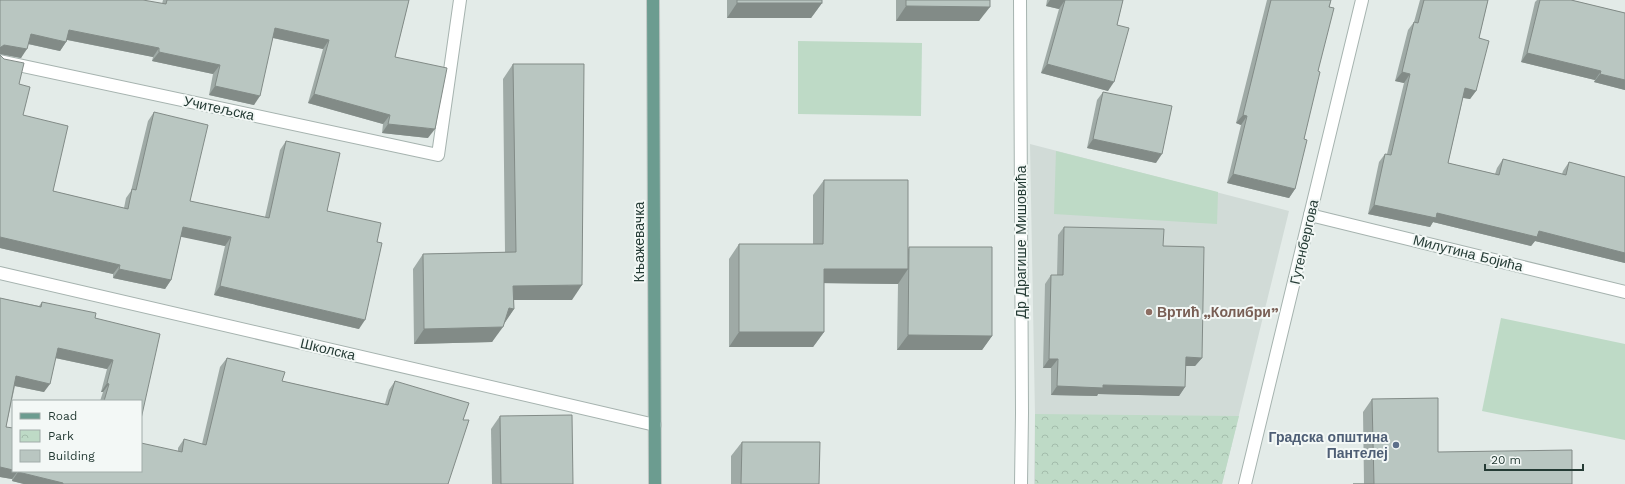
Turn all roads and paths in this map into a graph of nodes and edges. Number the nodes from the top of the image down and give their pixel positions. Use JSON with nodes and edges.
{"nodes":[{"id":1,"x":460,"y":0,"type":"edge"},
{"id":2,"x":653,"y":0,"type":"edge"},
{"id":3,"x":1020,"y":0,"type":"edge"},
{"id":4,"x":1362,"y":0,"type":"edge"},
{"id":5,"x":0,"y":61,"type":"edge"},
{"id":6,"x":1310,"y":215,"type":"junction"},
{"id":7,"x":0,"y":273,"type":"edge"},
{"id":8,"x":1625,"y":292,"type":"edge"},
{"id":9,"x":655,"y":424,"type":"junction"},
{"id":10,"x":655,"y":484,"type":"edge"},
{"id":11,"x":1021,"y":484,"type":"edge"},
{"id":12,"x":1245,"y":484,"type":"edge"}],
"edges":[{"from":1,"to":5,"type":"street","name":"Учитељска"},
{"from":2,"to":9,"type":"main road","name":"Књажевачка"},
{"from":3,"to":11,"type":"street","name":"Др Драгише Мишовића"},
{"from":4,"to":6,"type":"street","name":"Гутенбергова"},
{"from":6,"to":8,"type":"street","name":"Милутина Бојића"},
{"from":6,"to":12,"type":"street","name":"Гутенбергова"},
{"from":7,"to":9,"type":"street","name":"Школска"},
{"from":9,"to":10,"type":"main road","name":"Књажевачка"}]}
